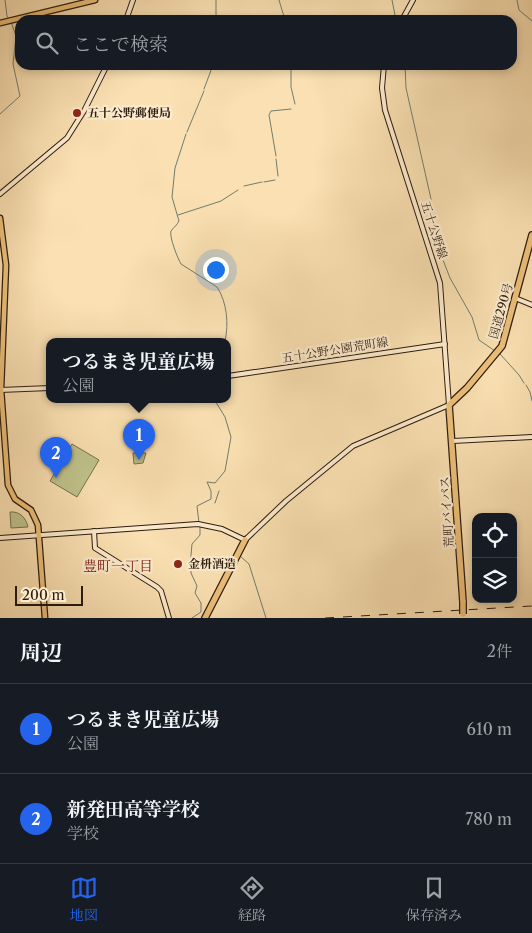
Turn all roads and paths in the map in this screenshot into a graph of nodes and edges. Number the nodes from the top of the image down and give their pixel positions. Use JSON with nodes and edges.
{"nodes":[{"id":1,"x":94,"y":0,"type":"edge"},
{"id":2,"x":133,"y":0,"type":"edge"},
{"id":3,"x":413,"y":0,"type":"edge"},
{"id":4,"x":33,"y":15,"type":"edge"},
{"id":5,"x":128,"y":15,"type":"edge"},
{"id":6,"x":405,"y":15,"type":"edge"},
{"id":7,"x":15,"y":19,"type":"edge"},
{"id":8,"x":0,"y":23,"type":"edge"},
{"id":9,"x":104,"y":70,"type":"edge"},
{"id":10,"x":383,"y":70,"type":"edge"},
{"id":11,"x":0,"y":194,"type":"edge"},
{"id":12,"x":0,"y":218,"type":"edge"},
{"id":13,"x":532,"y":235,"type":"edge"},
{"id":14,"x":515,"y":298,"type":"junction"},
{"id":15,"x":532,"y":305,"type":"edge"},
{"id":16,"x":445,"y":344,"type":"junction"},
{"id":17,"x":231,"y":376,"type":"edge"},
{"id":18,"x":46,"y":388,"type":"edge"},
{"id":19,"x":1,"y":390,"type":"edge"},
{"id":20,"x":449,"y":405,"type":"junction"},
{"id":21,"x":532,"y":437,"type":"edge"},
{"id":22,"x":453,"y":441,"type":"junction"},
{"id":23,"x":94,"y":531,"type":"junction"},
{"id":24,"x":39,"y":536,"type":"junction"},
{"id":25,"x":0,"y":538,"type":"edge"},
{"id":26,"x":245,"y":540,"type":"junction"},
{"id":27,"x":463,"y":616,"type":"edge"},
{"id":28,"x":45,"y":618,"type":"edge"},
{"id":29,"x":169,"y":618,"type":"edge"},
{"id":30,"x":205,"y":618,"type":"edge"}],
"edges":[{"from":1,"to":4,"type":"main road"},
{"from":2,"to":5,"type":"street"},
{"from":3,"to":6,"type":"street"},
{"from":7,"to":8,"type":"main road"},
{"from":9,"to":11,"type":"street"},
{"from":10,"to":16,"type":"street","name":"五十公野線"},
{"from":12,"to":19,"type":"main road"},
{"from":13,"to":14,"type":"highway","name":"国道290号"},
{"from":14,"to":15,"type":"street"},
{"from":14,"to":20,"type":"highway","name":"国道290号"},
{"from":16,"to":17,"type":"street","name":"五十公野公園荒町線"},
{"from":16,"to":20,"type":"street","name":"五十公野線"},
{"from":18,"to":19,"type":"street"},
{"from":19,"to":24,"type":"main road"},
{"from":20,"to":22,"type":"highway","name":"荒町バイパス"},
{"from":20,"to":26,"type":"street"},
{"from":21,"to":22,"type":"street"},
{"from":22,"to":27,"type":"highway","name":"荒町バイパス","bridge":true},
{"from":23,"to":24,"type":"street"},
{"from":23,"to":26,"type":"street"},
{"from":23,"to":29,"type":"street"},
{"from":24,"to":25,"type":"street"},
{"from":24,"to":28,"type":"main road"},
{"from":26,"to":30,"type":"highway"}]}
